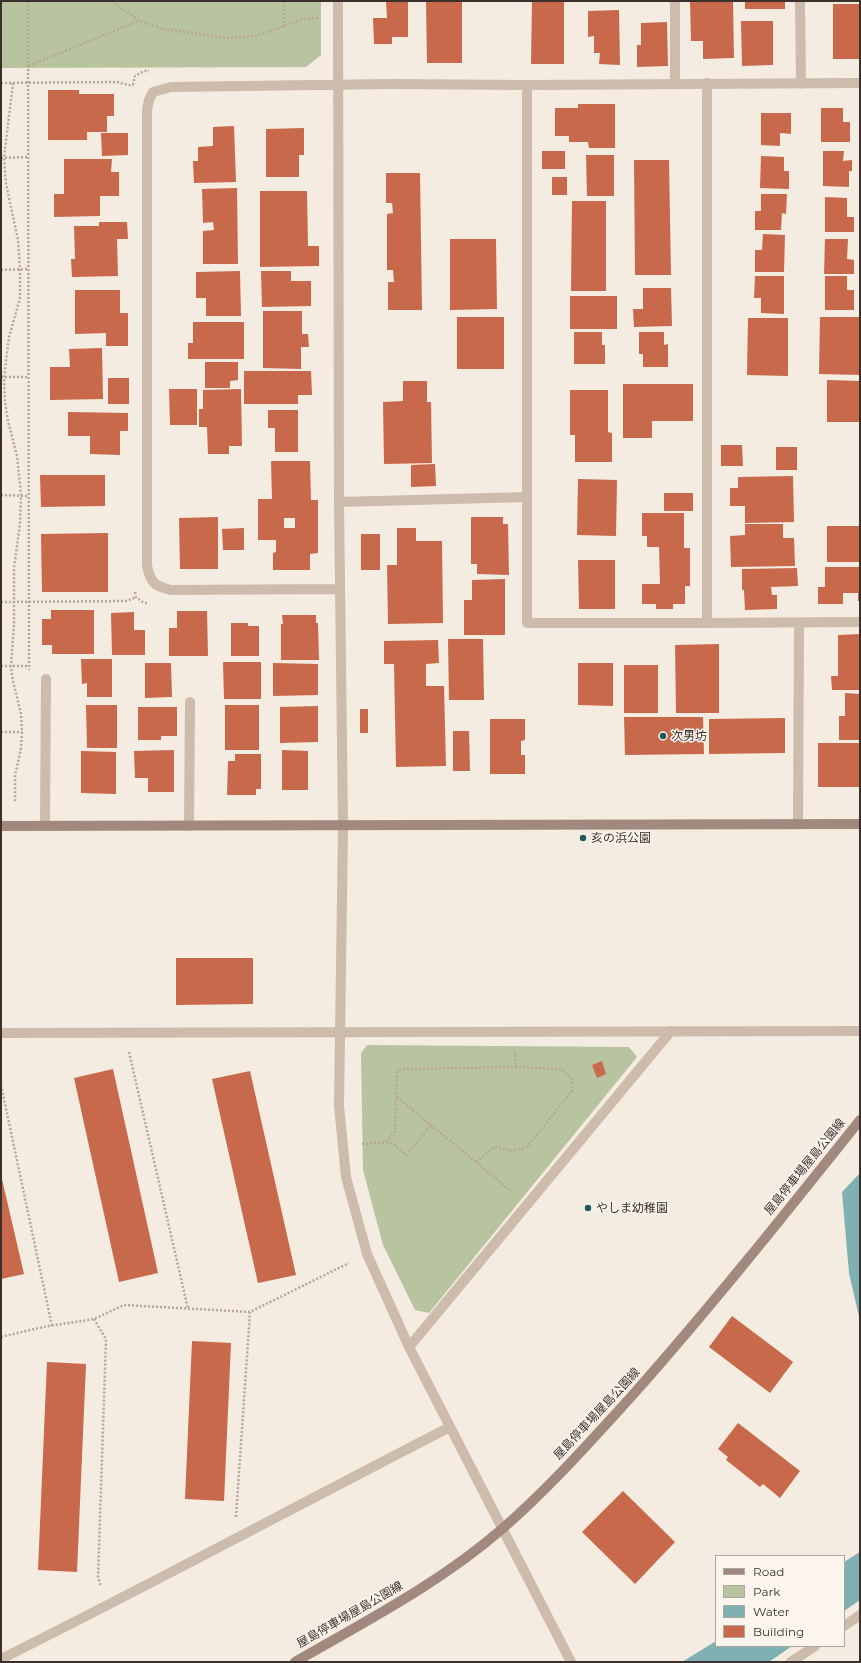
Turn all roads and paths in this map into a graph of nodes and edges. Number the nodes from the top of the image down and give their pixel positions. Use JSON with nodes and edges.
{"nodes":[{"id":1,"x":28,"y":1,"type":"edge"},
{"id":2,"x":110,"y":1,"type":"edge"},
{"id":3,"x":284,"y":1,"type":"edge"},
{"id":4,"x":338,"y":1,"type":"edge"},
{"id":5,"x":675,"y":1,"type":"edge"},
{"id":6,"x":800,"y":1,"type":"edge"},
{"id":7,"x":326,"y":18,"type":"dead end"},
{"id":8,"x":140,"y":21,"type":"junction"},
{"id":9,"x":284,"y":27,"type":"junction"},
{"id":10,"x":28,"y":66,"type":"junction"},
{"id":11,"x":152,"y":71,"type":"dead end"},
{"id":12,"x":1,"y":83,"type":"edge"},
{"id":13,"x":13,"y":83,"type":"junction"},
{"id":14,"x":28,"y":83,"type":"junction"},
{"id":15,"x":675,"y":83,"type":"junction"},
{"id":16,"x":707,"y":83,"type":"junction"},
{"id":17,"x":860,"y":83,"type":"edge"},
{"id":18,"x":801,"y":84,"type":"junction"},
{"id":19,"x":526,"y":85,"type":"junction"},
{"id":20,"x":133,"y":86,"type":"junction"},
{"id":21,"x":338,"y":86,"type":"junction"},
{"id":22,"x":133,"y":93,"type":"dead end"},
{"id":23,"x":28,"y":157,"type":"junction"},
{"id":24,"x":2,"y":158,"type":"edge"},
{"id":25,"x":28,"y":269,"type":"junction"},
{"id":26,"x":1,"y":270,"type":"edge"},
{"id":27,"x":20,"y":270,"type":"junction"},
{"id":28,"x":3,"y":377,"type":"edge"},
{"id":29,"x":28,"y":377,"type":"junction"},
{"id":30,"x":1,"y":495,"type":"edge"},
{"id":31,"x":21,"y":495,"type":"junction"},
{"id":32,"x":28,"y":496,"type":"junction"},
{"id":33,"x":527,"y":497,"type":"junction"},
{"id":34,"x":339,"y":502,"type":"junction"},
{"id":35,"x":340,"y":589,"type":"junction"},
{"id":36,"x":135,"y":591,"type":"dead end"},
{"id":37,"x":136,"y":597,"type":"junction"},
{"id":38,"x":14,"y":601,"type":"junction"},
{"id":39,"x":28,"y":601,"type":"junction"},
{"id":40,"x":1,"y":602,"type":"edge"},
{"id":41,"x":152,"y":603,"type":"dead end"},
{"id":42,"x":860,"y":622,"type":"edge"},
{"id":43,"x":707,"y":623,"type":"junction"},
{"id":44,"x":799,"y":623,"type":"junction"},
{"id":45,"x":1,"y":666,"type":"edge"},
{"id":46,"x":11,"y":666,"type":"junction"},
{"id":47,"x":28,"y":666,"type":"junction"},
{"id":48,"x":28,"y":674,"type":"dead end"},
{"id":49,"x":46,"y":679,"type":"dead end"},
{"id":50,"x":190,"y":702,"type":"dead end"},
{"id":51,"x":1,"y":732,"type":"edge"},
{"id":52,"x":22,"y":732,"type":"junction"},
{"id":53,"x":29,"y":733,"type":"dead end"},
{"id":54,"x":15,"y":803,"type":"dead end"},
{"id":55,"x":798,"y":824,"type":"junction"},
{"id":56,"x":860,"y":824,"type":"edge"},
{"id":57,"x":45,"y":825,"type":"junction"},
{"id":58,"x":1,"y":826,"type":"edge"},
{"id":59,"x":189,"y":826,"type":"junction"},
{"id":60,"x":343,"y":827,"type":"junction"},
{"id":61,"x":671,"y":1031,"type":"junction"},
{"id":62,"x":860,"y":1031,"type":"edge"},
{"id":63,"x":125,"y":1032,"type":"junction"},
{"id":64,"x":340,"y":1032,"type":"junction"},
{"id":65,"x":1,"y":1033,"type":"edge"},
{"id":66,"x":1,"y":1085,"type":"edge"},
{"id":67,"x":397,"y":1097,"type":"junction"},
{"id":68,"x":860,"y":1120,"type":"edge"},
{"id":69,"x":431,"y":1125,"type":"junction"},
{"id":70,"x":386,"y":1142,"type":"junction"},
{"id":71,"x":355,"y":1144,"type":"dead end"},
{"id":72,"x":476,"y":1162,"type":"junction"},
{"id":73,"x":527,"y":1204,"type":"junction"},
{"id":74,"x":353,"y":1261,"type":"dead end"},
{"id":75,"x":188,"y":1309,"type":"junction"},
{"id":76,"x":250,"y":1312,"type":"junction"},
{"id":77,"x":94,"y":1319,"type":"junction"},
{"id":78,"x":52,"y":1326,"type":"junction"},
{"id":79,"x":1,"y":1337,"type":"edge"},
{"id":80,"x":409,"y":1347,"type":"junction"},
{"id":81,"x":450,"y":1427,"type":"junction"},
{"id":82,"x":502,"y":1529,"type":"junction"},
{"id":83,"x":244,"y":1533,"type":"junction"},
{"id":84,"x":110,"y":1605,"type":"junction"},
{"id":85,"x":860,"y":1615,"type":"edge"},
{"id":86,"x":845,"y":1625,"type":"edge"},
{"id":87,"x":813,"y":1647,"type":"edge"},
{"id":88,"x":1,"y":1659,"type":"edge"},
{"id":89,"x":296,"y":1662,"type":"edge"},
{"id":90,"x":571,"y":1662,"type":"edge"},
{"id":91,"x":791,"y":1662,"type":"edge"}],
"edges":[{"from":1,"to":10,"type":"path"},
{"from":2,"to":8,"type":"path"},
{"from":3,"to":9,"type":"path"},
{"from":4,"to":21,"type":"street"},
{"from":5,"to":15,"type":"street"},
{"from":6,"to":18,"type":"street"},
{"from":7,"to":9,"type":"path"},
{"from":8,"to":9,"type":"path"},
{"from":8,"to":10,"type":"path"},
{"from":10,"to":14,"type":"path"},
{"from":11,"to":20,"type":"path"},
{"from":12,"to":13,"type":"path"},
{"from":13,"to":14,"type":"path"},
{"from":13,"to":24,"type":"path"},
{"from":14,"to":20,"type":"path"},
{"from":14,"to":23,"type":"path"},
{"from":15,"to":16,"type":"street"},
{"from":15,"to":19,"type":"street"},
{"from":16,"to":18,"type":"street"},
{"from":16,"to":43,"type":"street"},
{"from":17,"to":18,"type":"street"},
{"from":19,"to":21,"type":"street"},
{"from":19,"to":33,"type":"street"},
{"from":20,"to":22,"type":"path"},
{"from":21,"to":34,"type":"street"},
{"from":21,"to":35,"type":"street"},
{"from":23,"to":24,"type":"path"},
{"from":23,"to":25,"type":"path"},
{"from":24,"to":27,"type":"path"},
{"from":25,"to":27,"type":"path"},
{"from":25,"to":29,"type":"path"},
{"from":26,"to":27,"type":"path"},
{"from":27,"to":28,"type":"path"},
{"from":28,"to":29,"type":"path"},
{"from":28,"to":31,"type":"path"},
{"from":29,"to":32,"type":"path"},
{"from":30,"to":31,"type":"path"},
{"from":31,"to":32,"type":"path"},
{"from":31,"to":38,"type":"path"},
{"from":32,"to":39,"type":"path"},
{"from":33,"to":34,"type":"street"},
{"from":33,"to":43,"type":"street"},
{"from":34,"to":35,"type":"street"},
{"from":35,"to":60,"type":"street"},
{"from":36,"to":37,"type":"path"},
{"from":37,"to":39,"type":"path"},
{"from":37,"to":41,"type":"path"},
{"from":38,"to":39,"type":"path"},
{"from":38,"to":40,"type":"path"},
{"from":38,"to":46,"type":"path"},
{"from":39,"to":47,"type":"path"},
{"from":42,"to":44,"type":"street"},
{"from":43,"to":44,"type":"street"},
{"from":44,"to":55,"type":"street"},
{"from":45,"to":46,"type":"path"},
{"from":46,"to":47,"type":"path"},
{"from":46,"to":52,"type":"path"},
{"from":47,"to":48,"type":"path"},
{"from":49,"to":57,"type":"street"},
{"from":50,"to":59,"type":"street"},
{"from":51,"to":52,"type":"path"},
{"from":52,"to":53,"type":"path"},
{"from":52,"to":54,"type":"path"},
{"from":55,"to":56,"type":"street"},
{"from":55,"to":60,"type":"street"},
{"from":57,"to":58,"type":"street"},
{"from":57,"to":59,"type":"street"},
{"from":59,"to":60,"type":"street"},
{"from":60,"to":64,"type":"street"},
{"from":61,"to":62,"type":"street"},
{"from":61,"to":64,"type":"street"},
{"from":61,"to":73,"type":"street"},
{"from":63,"to":64,"type":"street"},
{"from":63,"to":65,"type":"street"},
{"from":63,"to":75,"type":"path"},
{"from":64,"to":80,"type":"street"},
{"from":66,"to":78,"type":"path"},
{"from":67,"to":69,"type":"path"},
{"from":67,"to":70,"type":"path"},
{"from":67,"to":72,"type":"path"},
{"from":68,"to":82,"type":"street","name":"屋島停車場屋島公園線"},
{"from":69,"to":70,"type":"path"},
{"from":69,"to":72,"type":"path"},
{"from":70,"to":71,"type":"path"},
{"from":72,"to":73,"type":"path"},
{"from":73,"to":80,"type":"street"},
{"from":74,"to":76,"type":"path"},
{"from":75,"to":76,"type":"path"},
{"from":75,"to":77,"type":"path"},
{"from":76,"to":83,"type":"path"},
{"from":77,"to":78,"type":"path"},
{"from":77,"to":84,"type":"path"},
{"from":78,"to":79,"type":"path"},
{"from":80,"to":81,"type":"street"},
{"from":81,"to":82,"type":"street"},
{"from":81,"to":83,"type":"street"},
{"from":82,"to":89,"type":"street","name":"屋島停車場屋島公園線"},
{"from":82,"to":90,"type":"street"},
{"from":83,"to":84,"type":"street"},
{"from":84,"to":88,"type":"street"},
{"from":85,"to":86,"type":"street"},
{"from":87,"to":91,"type":"street"}]}
